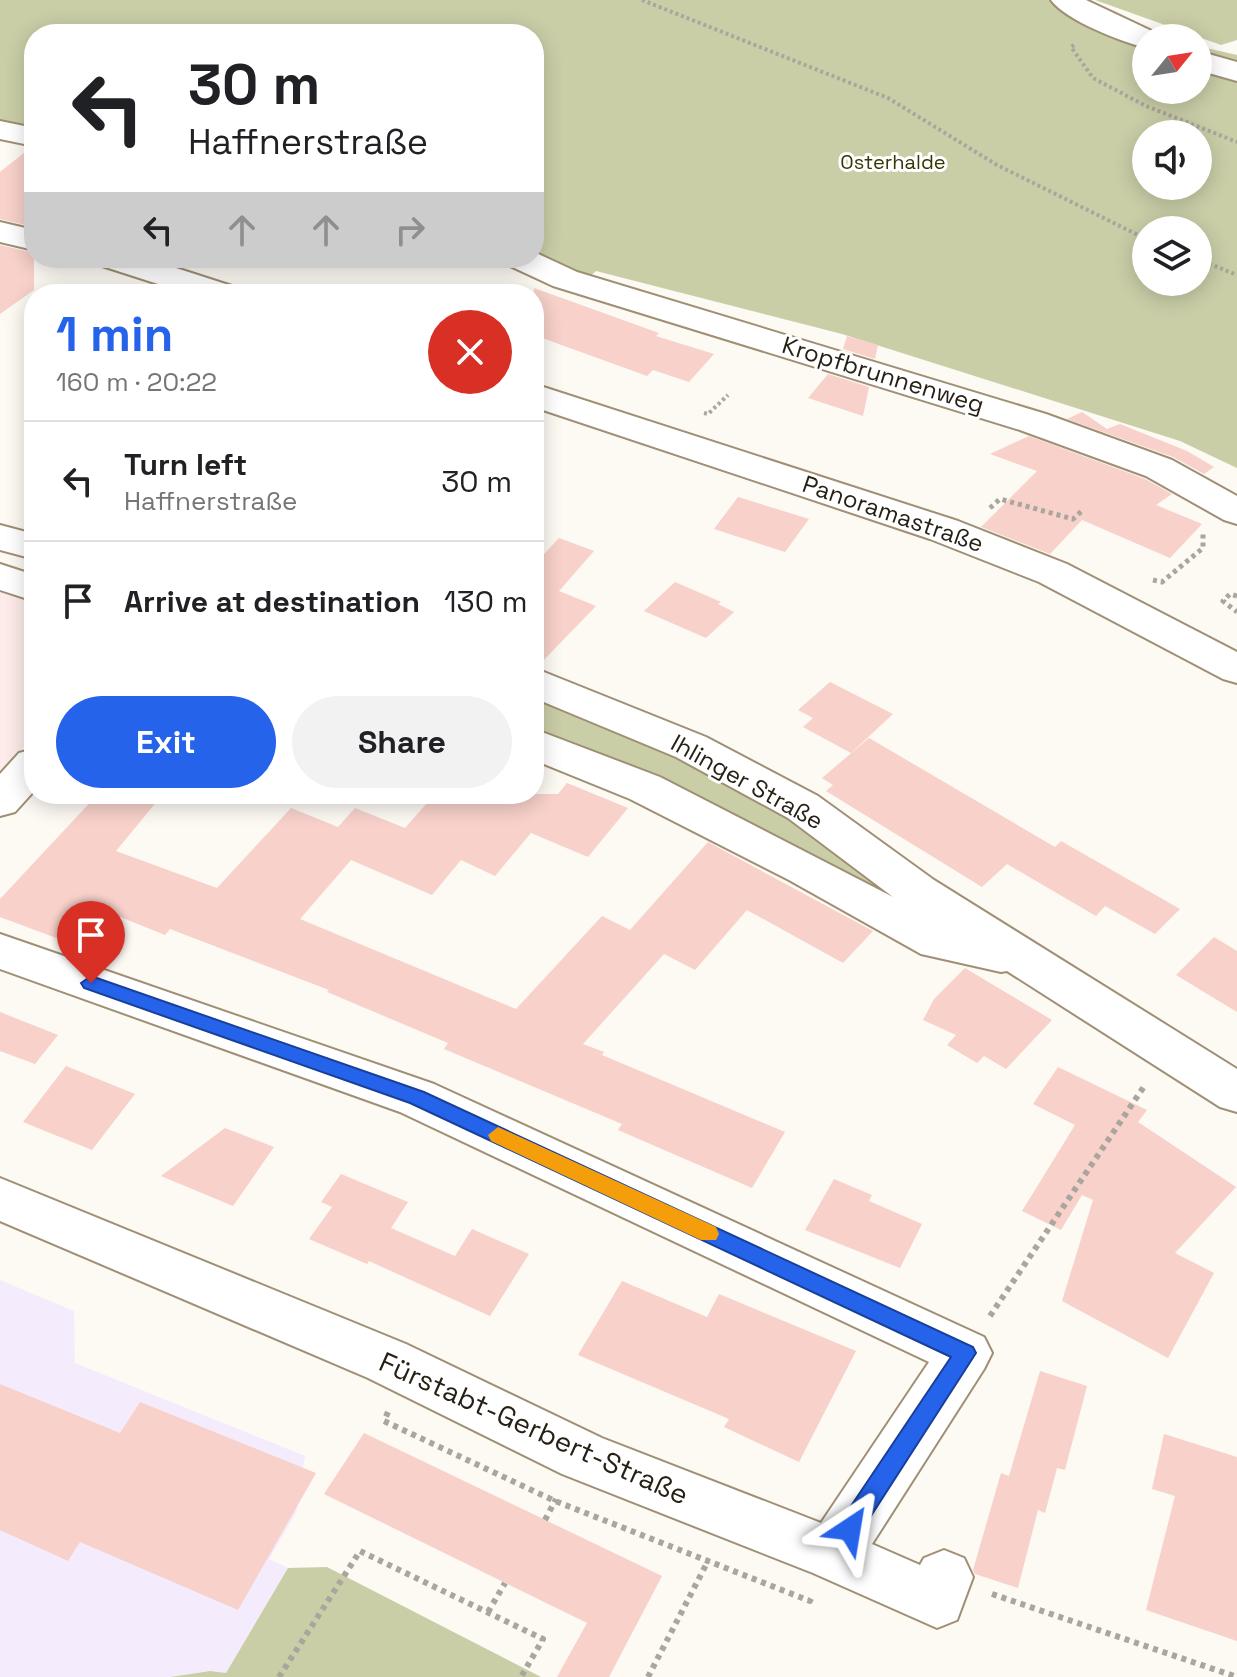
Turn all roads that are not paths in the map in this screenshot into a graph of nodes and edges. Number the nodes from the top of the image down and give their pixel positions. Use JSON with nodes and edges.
{"nodes":[{"id":1,"x":1065,"y":0,"type":"edge"},
{"id":2,"x":1132,"y":33,"type":"edge"},
{"id":3,"x":1212,"y":64,"type":"edge"},
{"id":4,"x":1237,"y":72,"type":"edge"},
{"id":5,"x":0,"y":130,"type":"edge"},
{"id":6,"x":24,"y":135,"type":"edge"},
{"id":7,"x":0,"y":232,"type":"edge"},
{"id":8,"x":24,"y":238,"type":"edge"},
{"id":9,"x":142,"y":268,"type":"edge"},
{"id":10,"x":541,"y":268,"type":"edge"},
{"id":11,"x":192,"y":284,"type":"edge"},
{"id":12,"x":544,"y":398,"type":"edge"},
{"id":13,"x":1237,"y":512,"type":"edge"},
{"id":14,"x":0,"y":537,"type":"edge"},
{"id":15,"x":24,"y":544,"type":"edge"},
{"id":16,"x":0,"y":577,"type":"edge"},
{"id":17,"x":24,"y":585,"type":"edge"},
{"id":18,"x":1237,"y":669,"type":"edge"},
{"id":19,"x":544,"y":686,"type":"edge"},
{"id":20,"x":544,"y":748,"type":"edge"},
{"id":21,"x":24,"y":775,"type":"edge"},
{"id":22,"x":0,"y":801,"type":"edge"},
{"id":23,"x":0,"y":951,"type":"edge"},
{"id":24,"x":1027,"y":959,"type":"junction"},
{"id":25,"x":1237,"y":1093,"type":"edge"},
{"id":26,"x":0,"y":1199,"type":"edge"},
{"id":27,"x":833,"y":1554,"type":"junction"},
{"id":28,"x":944,"y":1577,"type":"road end"}],
"edges":[{"from":1,"to":2,"type":"street"},
{"from":3,"to":4,"type":"street"},
{"from":5,"to":6,"type":"street"},
{"from":7,"to":8,"type":"street"},
{"from":9,"to":11,"type":"street"},
{"from":10,"to":13,"type":"street","name":"Kropfbrunnenweg"},
{"from":12,"to":18,"type":"street","name":"Panoramastraße"},
{"from":14,"to":15,"type":"street"},
{"from":16,"to":17,"type":"street"},
{"from":19,"to":24,"type":"street","name":"Ihlinger Straße"},
{"from":20,"to":24,"type":"street","name":"Ihlinger Straße"},
{"from":21,"to":22,"type":"street"},
{"from":23,"to":27,"type":"street"},
{"from":24,"to":25,"type":"street","name":"Ihlinger Straße"},
{"from":26,"to":27,"type":"street","name":"Fürstabt-Gerbert-Straße"},
{"from":27,"to":28,"type":"street","name":"Fürstabt-Gerbert-Straße"}]}
